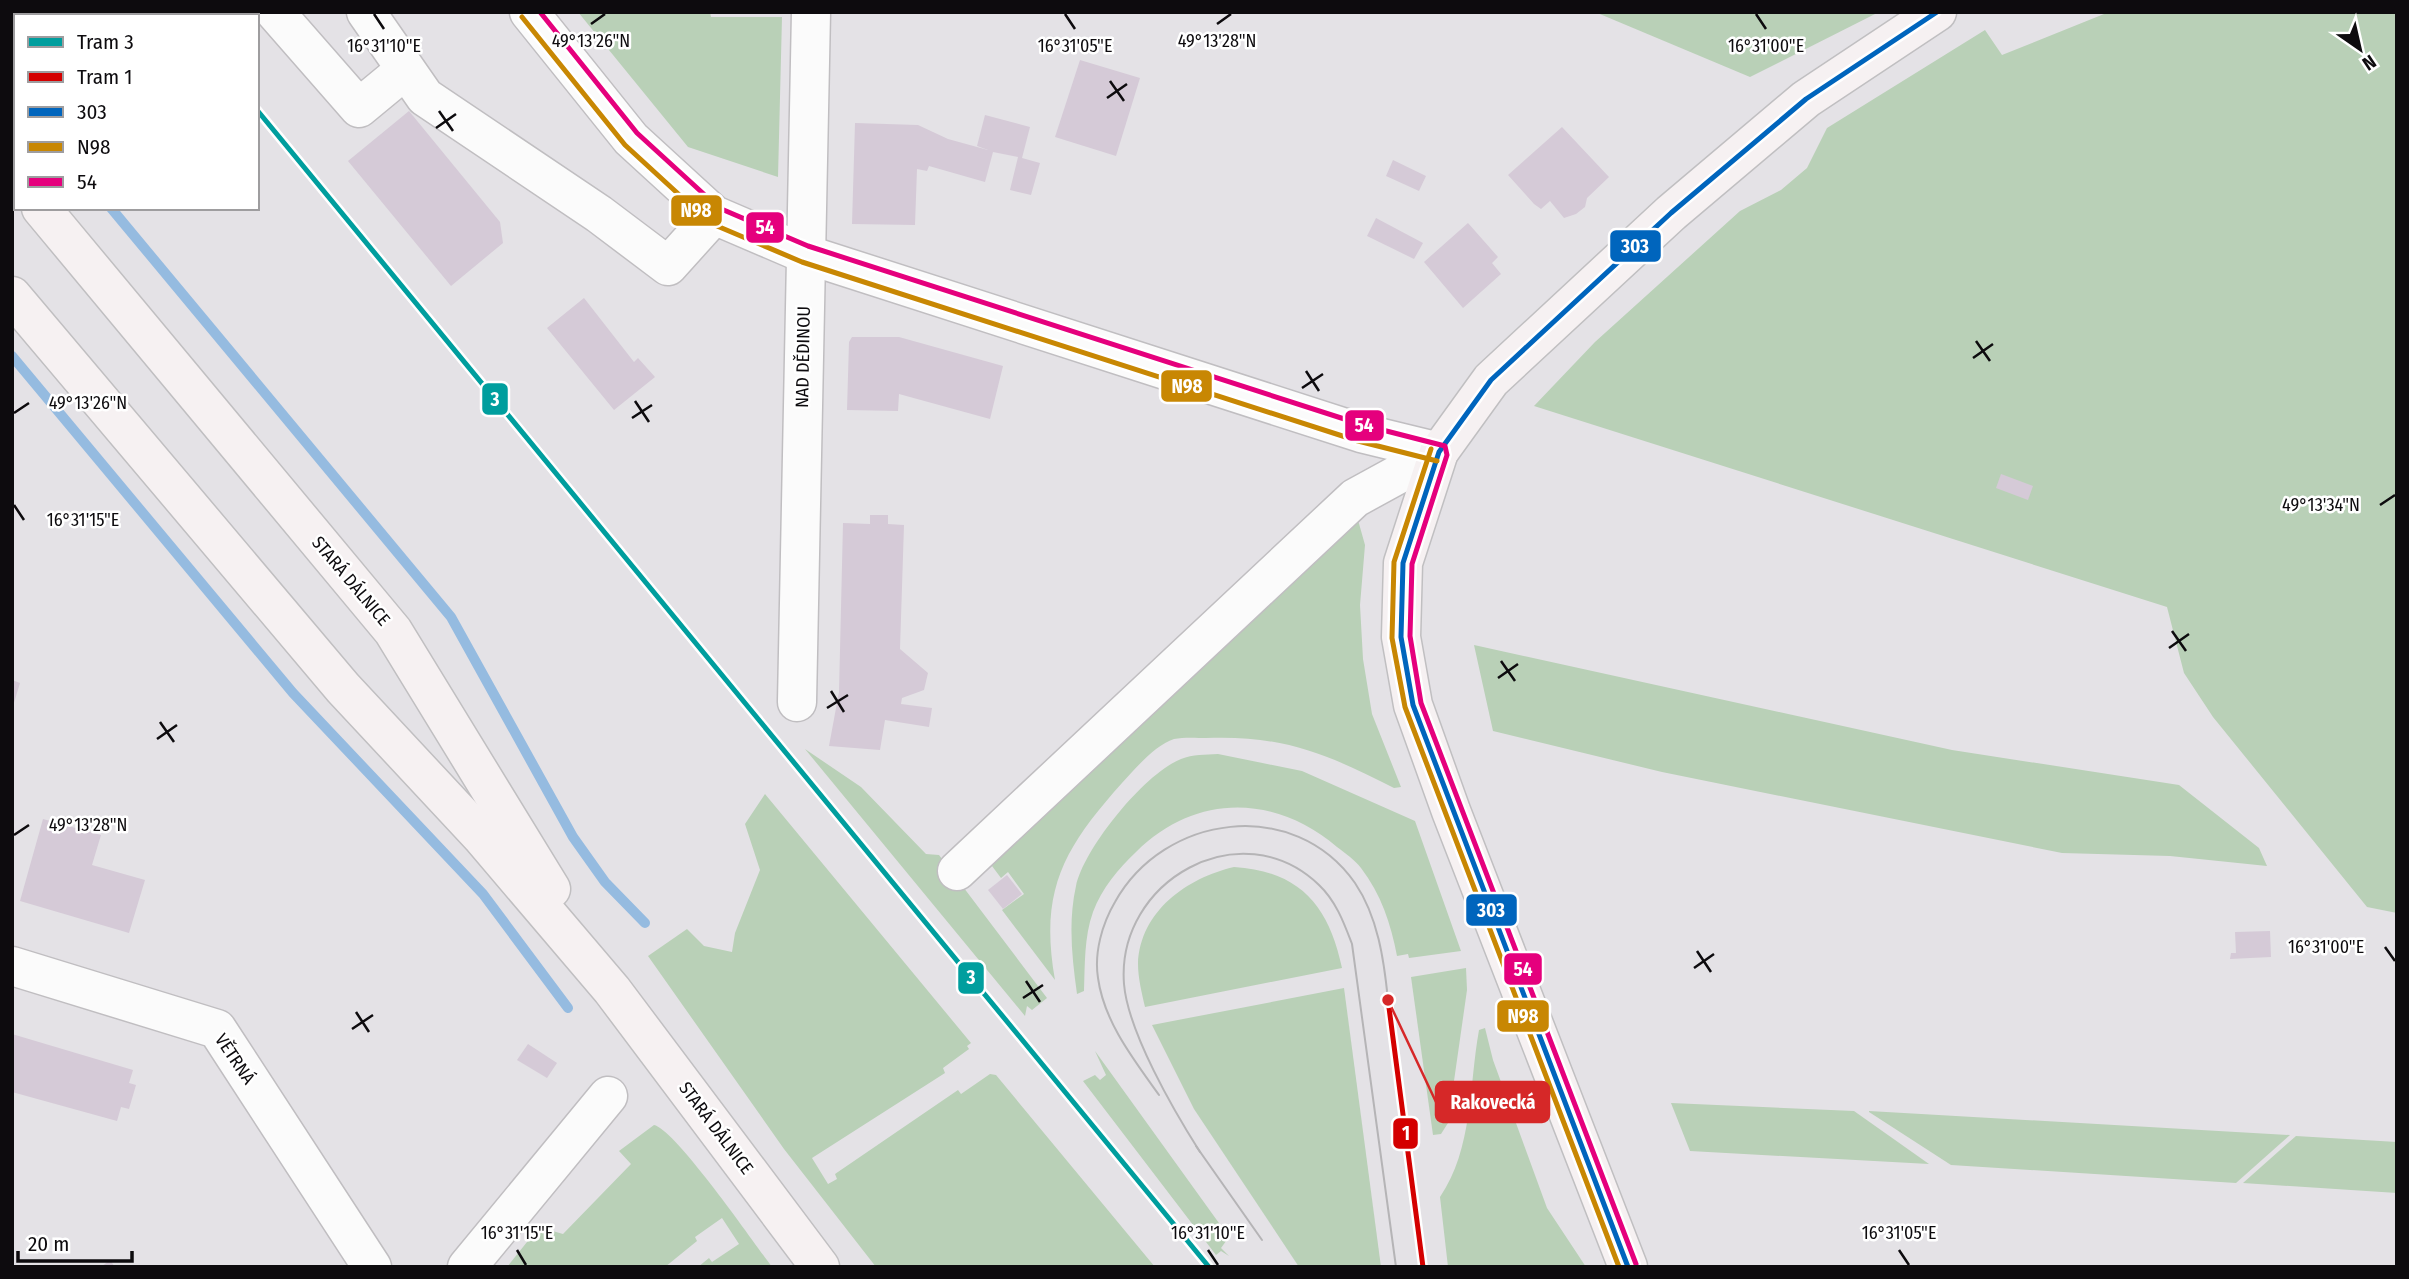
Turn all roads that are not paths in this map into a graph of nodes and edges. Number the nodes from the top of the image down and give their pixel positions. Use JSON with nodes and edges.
{"nodes":[{"id":1,"x":275,"y":12,"type":"edge"},
{"id":2,"x":366,"y":12,"type":"edge"},
{"id":3,"x":529,"y":12,"type":"edge"},
{"id":4,"x":811,"y":12,"type":"edge"},
{"id":5,"x":1937,"y":12,"type":"edge"},
{"id":6,"x":405,"y":70,"type":"junction"},
{"id":7,"x":43,"y":210,"type":"edge"},
{"id":8,"x":714,"y":215,"type":"junction"},
{"id":9,"x":805,"y":254,"type":"junction"},
{"id":10,"x":12,"y":296,"type":"edge"},
{"id":11,"x":1439,"y":452,"type":"junction"},
{"id":12,"x":797,"y":702,"type":"dead end"},
{"id":13,"x":957,"y":871,"type":"dead end"},
{"id":14,"x":12,"y":966,"type":"edge"},
{"id":15,"x":612,"y":990,"type":"junction"},
{"id":16,"x":608,"y":1096,"type":"dead end"},
{"id":17,"x":372,"y":1267,"type":"edge"},
{"id":18,"x":467,"y":1267,"type":"edge"},
{"id":19,"x":820,"y":1267,"type":"edge"},
{"id":20,"x":1628,"y":1267,"type":"edge"}],
"edges":[{"from":1,"to":6,"type":"street"},
{"from":2,"to":6,"type":"street"},
{"from":3,"to":8,"type":"street"},
{"from":4,"to":9,"type":"street","name":"NAD DĚDINOU"},
{"from":5,"to":11,"type":"main road"},
{"from":6,"to":8,"type":"street"},
{"from":7,"to":15,"type":"main road","name":"STARÁ DÁLNICE"},
{"from":8,"to":9,"type":"street"},
{"from":9,"to":11,"type":"street"},
{"from":9,"to":12,"type":"street","name":"NAD DĚDINOU"},
{"from":10,"to":15,"type":"main road","name":"STARÁ DÁLNICE"},
{"from":11,"to":13,"type":"street"},
{"from":11,"to":20,"type":"main road"},
{"from":14,"to":17,"type":"street","name":"VĚTRNÁ"},
{"from":15,"to":19,"type":"main road","name":"STARÁ DÁLNICE"},
{"from":16,"to":18,"type":"street"}]}
